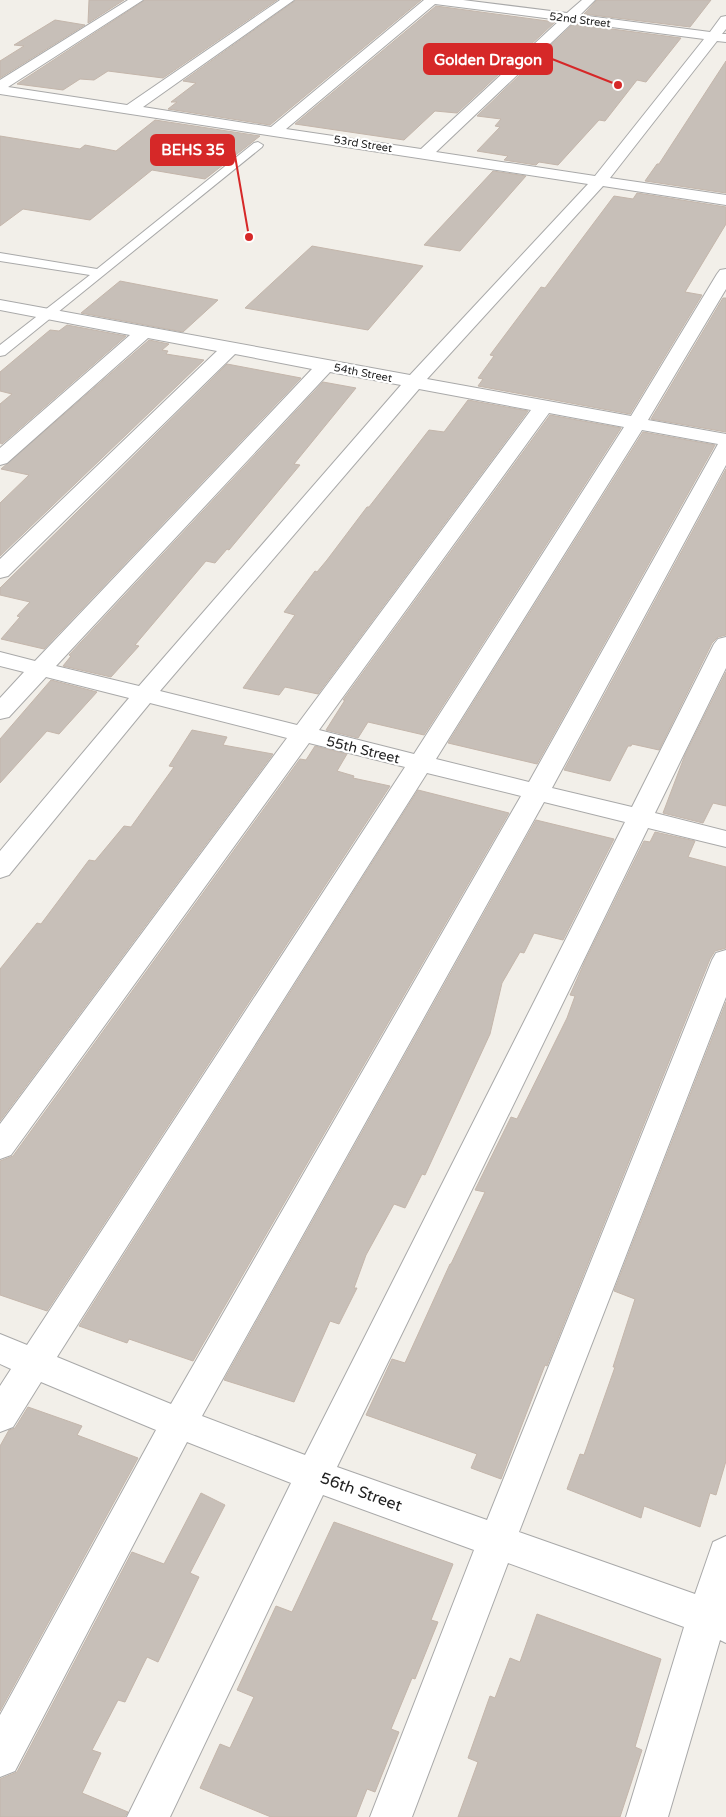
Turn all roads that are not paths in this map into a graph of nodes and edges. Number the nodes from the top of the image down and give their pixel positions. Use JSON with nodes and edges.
{"nodes":[{"id":1,"x":137,"y":0,"type":"edge"},
{"id":2,"x":288,"y":0,"type":"edge"},
{"id":3,"x":433,"y":0,"type":"edge"},
{"id":4,"x":589,"y":0,"type":"edge"},
{"id":5,"x":570,"y":19,"type":"junction"},
{"id":6,"x":726,"y":20,"type":"edge"},
{"id":7,"x":719,"y":37,"type":"edge"},
{"id":8,"x":0,"y":88,"type":"edge"},
{"id":9,"x":130,"y":109,"type":"junction"},
{"id":10,"x":275,"y":130,"type":"junction"},
{"id":11,"x":258,"y":146,"type":"dead end"},
{"id":12,"x":426,"y":153,"type":"junction"},
{"id":13,"x":600,"y":180,"type":"junction"},
{"id":14,"x":726,"y":200,"type":"edge"},
{"id":15,"x":0,"y":257,"type":"edge"},
{"id":16,"x":100,"y":273,"type":"junction"},
{"id":17,"x":726,"y":274,"type":"edge"},
{"id":18,"x":0,"y":305,"type":"edge"},
{"id":19,"x":47,"y":314,"type":"junction"},
{"id":20,"x":144,"y":332,"type":"junction"},
{"id":21,"x":231,"y":348,"type":"junction"},
{"id":22,"x":0,"y":352,"type":"edge"},
{"id":23,"x":324,"y":366,"type":"junction"},
{"id":24,"x":414,"y":382,"type":"junction"},
{"id":25,"x":544,"y":406,"type":"junction"},
{"id":26,"x":636,"y":424,"type":"junction"},
{"id":27,"x":726,"y":440,"type":"edge"},
{"id":28,"x":726,"y":447,"type":"edge"},
{"id":29,"x":0,"y":459,"type":"edge"},
{"id":30,"x":0,"y":571,"type":"edge"},
{"id":31,"x":726,"y":644,"type":"edge"},
{"id":32,"x":0,"y":659,"type":"edge"},
{"id":33,"x":40,"y":669,"type":"junction"},
{"id":34,"x":144,"y":695,"type":"junction"},
{"id":35,"x":0,"y":712,"type":"edge"},
{"id":36,"x":303,"y":735,"type":"junction"},
{"id":37,"x":420,"y":764,"type":"junction"},
{"id":38,"x":536,"y":792,"type":"junction"},
{"id":39,"x":641,"y":818,"type":"junction"},
{"id":40,"x":726,"y":839,"type":"edge"},
{"id":41,"x":0,"y":869,"type":"edge"},
{"id":42,"x":726,"y":960,"type":"edge"},
{"id":43,"x":0,"y":1146,"type":"edge"},
{"id":44,"x":0,"y":1349,"type":"edge"},
{"id":45,"x":33,"y":1362,"type":"junction"},
{"id":46,"x":0,"y":1416,"type":"edge"},
{"id":47,"x":179,"y":1423,"type":"junction"},
{"id":48,"x":314,"y":1475,"type":"junction"},
{"id":49,"x":497,"y":1541,"type":"junction"},
{"id":50,"x":726,"y":1554,"type":"edge"},
{"id":51,"x":717,"y":1621,"type":"edge"},
{"id":52,"x":0,"y":1756,"type":"edge"},
{"id":53,"x":148,"y":1817,"type":"edge"},
{"id":54,"x":391,"y":1817,"type":"edge"},
{"id":55,"x":647,"y":1817,"type":"edge"}],
"edges":[{"from":1,"to":8,"type":"street"},
{"from":2,"to":9,"type":"street"},
{"from":3,"to":5,"type":"street","name":"52nd Street"},
{"from":3,"to":10,"type":"street"},
{"from":4,"to":5,"type":"street"},
{"from":5,"to":7,"type":"street","name":"52nd Street"},
{"from":5,"to":12,"type":"street"},
{"from":6,"to":7,"type":"street"},
{"from":7,"to":13,"type":"street"},
{"from":8,"to":9,"type":"street","name":"53rd Street"},
{"from":9,"to":10,"type":"street","name":"53rd Street"},
{"from":10,"to":12,"type":"street","name":"53rd Street"},
{"from":11,"to":16,"type":"lane"},
{"from":12,"to":13,"type":"street","name":"53rd Street"},
{"from":13,"to":14,"type":"street","name":"53rd Street"},
{"from":13,"to":24,"type":"street"},
{"from":15,"to":16,"type":"lane"},
{"from":16,"to":19,"type":"lane"},
{"from":17,"to":26,"type":"street"},
{"from":18,"to":19,"type":"street","name":"54th Street"},
{"from":19,"to":20,"type":"street","name":"54th Street"},
{"from":19,"to":22,"type":"lane"},
{"from":20,"to":21,"type":"street","name":"54th Street"},
{"from":20,"to":29,"type":"street"},
{"from":21,"to":23,"type":"street","name":"54th Street"},
{"from":21,"to":30,"type":"street"},
{"from":23,"to":24,"type":"street","name":"54th Street"},
{"from":23,"to":33,"type":"street"},
{"from":24,"to":25,"type":"street","name":"54th Street"},
{"from":24,"to":34,"type":"street"},
{"from":25,"to":26,"type":"street","name":"54th Street"},
{"from":25,"to":36,"type":"street"},
{"from":26,"to":27,"type":"street","name":"54th Street"},
{"from":26,"to":37,"type":"street"},
{"from":28,"to":38,"type":"street"},
{"from":31,"to":39,"type":"street"},
{"from":32,"to":33,"type":"street","name":"55th Street"},
{"from":33,"to":34,"type":"street","name":"55th Street"},
{"from":33,"to":35,"type":"street"},
{"from":34,"to":36,"type":"street","name":"55th Street"},
{"from":34,"to":41,"type":"street"},
{"from":36,"to":37,"type":"street","name":"55th Street"},
{"from":36,"to":43,"type":"street"},
{"from":37,"to":38,"type":"street","name":"55th Street"},
{"from":37,"to":45,"type":"street"},
{"from":38,"to":39,"type":"street","name":"55th Street"},
{"from":38,"to":47,"type":"street"},
{"from":39,"to":40,"type":"street","name":"55th Street"},
{"from":39,"to":48,"type":"street"},
{"from":42,"to":49,"type":"street"},
{"from":44,"to":45,"type":"street","name":"56th Street"},
{"from":45,"to":46,"type":"street"},
{"from":45,"to":47,"type":"street","name":"56th Street"},
{"from":47,"to":48,"type":"street","name":"56th Street"},
{"from":47,"to":52,"type":"street"},
{"from":48,"to":49,"type":"street","name":"56th Street"},
{"from":48,"to":53,"type":"street"},
{"from":49,"to":51,"type":"street","name":"56th Street"},
{"from":49,"to":54,"type":"street"},
{"from":50,"to":51,"type":"street"},
{"from":51,"to":55,"type":"street"}]}
